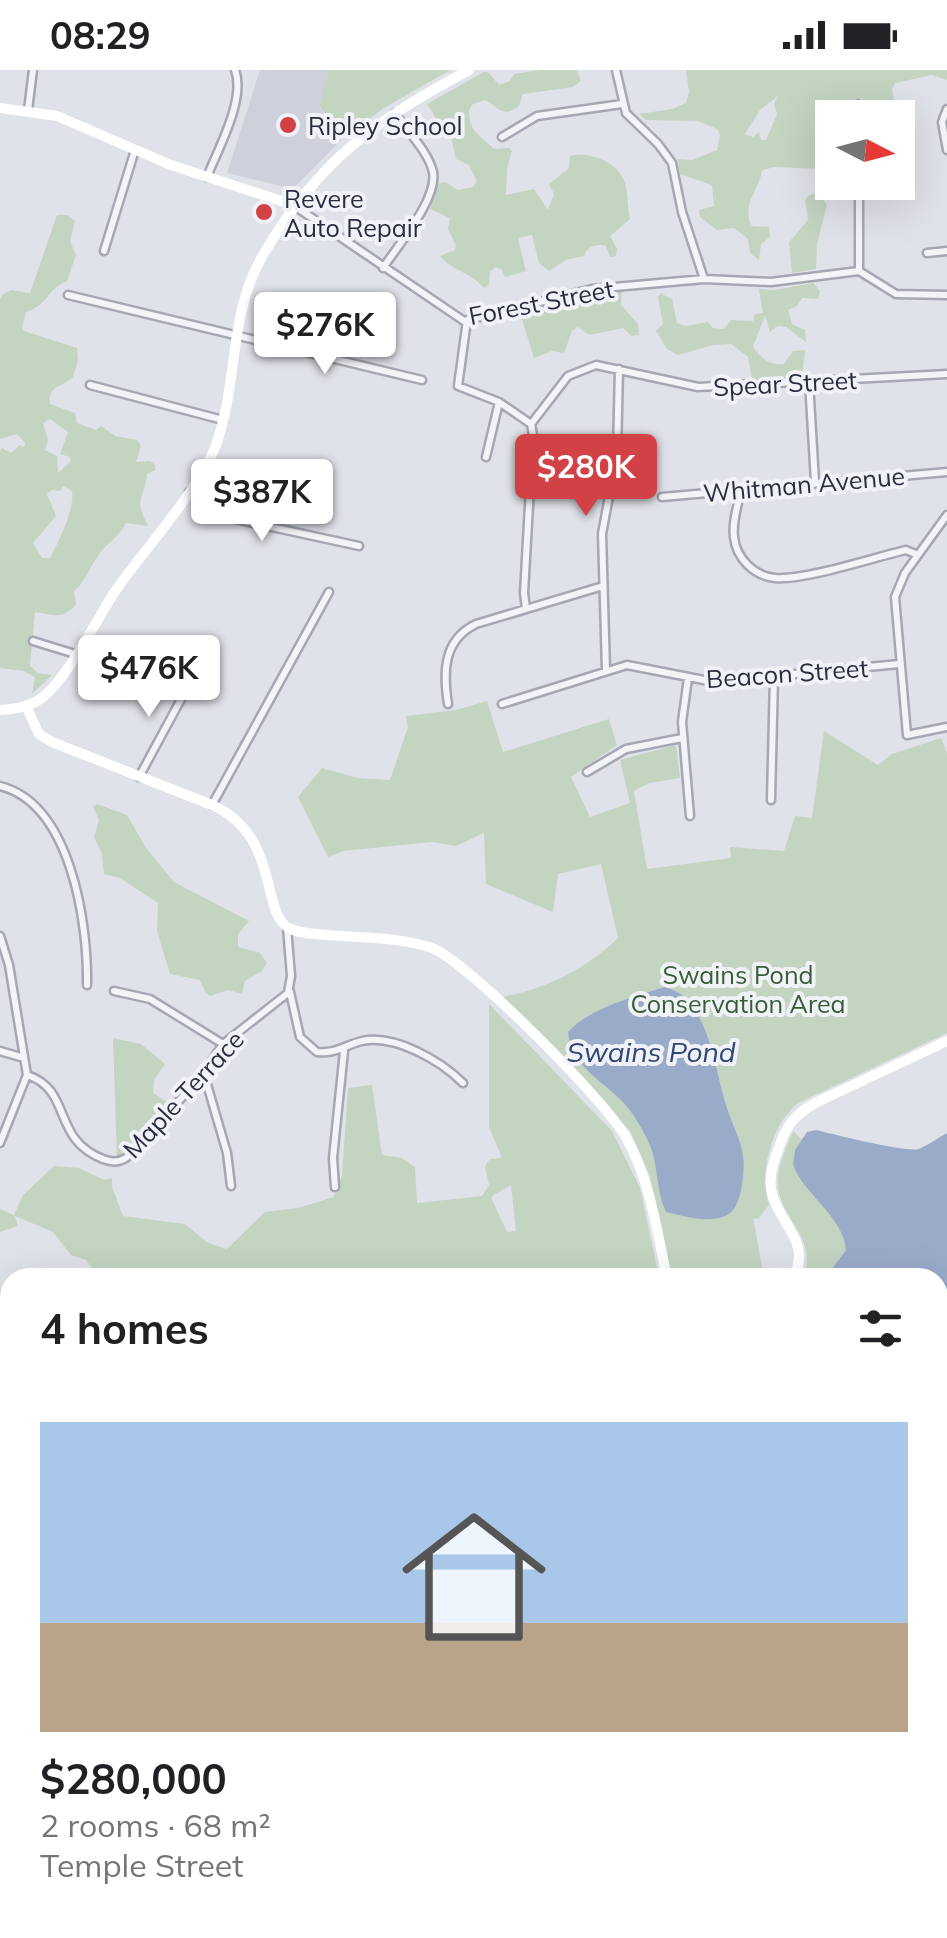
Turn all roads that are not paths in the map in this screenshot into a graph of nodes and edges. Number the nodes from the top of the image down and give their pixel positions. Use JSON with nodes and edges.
{"nodes":[{"id":1,"x":32,"y":70,"type":"edge"},
{"id":2,"x":235,"y":70,"type":"edge"},
{"id":3,"x":468,"y":70,"type":"edge"},
{"id":4,"x":616,"y":70,"type":"edge"},
{"id":5,"x":622,"y":104,"type":"junction"},
{"id":6,"x":0,"y":108,"type":"edge"},
{"id":7,"x":28,"y":110,"type":"junction"},
{"id":8,"x":946,"y":110,"type":"edge"},
{"id":9,"x":394,"y":112,"type":"junction"},
{"id":10,"x":502,"y":137,"type":"dead end"},
{"id":11,"x":135,"y":150,"type":"junction"},
{"id":12,"x":947,"y":150,"type":"edge"},
{"id":13,"x":207,"y":177,"type":"junction"},
{"id":14,"x":860,"y":200,"type":"edge"},
{"id":15,"x":294,"y":205,"type":"junction"},
{"id":16,"x":104,"y":250,"type":"dead end"},
{"id":17,"x":947,"y":251,"type":"edge"},
{"id":18,"x":927,"y":253,"type":"dead end"},
{"id":19,"x":383,"y":268,"type":"junction"},
{"id":20,"x":859,"y":271,"type":"junction"},
{"id":21,"x":704,"y":278,"type":"junction"},
{"id":22,"x":68,"y":295,"type":"dead end"},
{"id":23,"x":947,"y":296,"type":"edge"},
{"id":24,"x":467,"y":320,"type":"junction"},
{"id":25,"x":236,"y":337,"type":"junction"},
{"id":26,"x":620,"y":368,"type":"junction"},
{"id":27,"x":947,"y":374,"type":"edge"},
{"id":28,"x":422,"y":380,"type":"dead end"},
{"id":29,"x":809,"y":381,"type":"junction"},
{"id":30,"x":90,"y":385,"type":"dead end"},
{"id":31,"x":499,"y":402,"type":"junction"},
{"id":32,"x":224,"y":420,"type":"junction"},
{"id":33,"x":531,"y":424,"type":"junction"},
{"id":34,"x":486,"y":457,"type":"dead end"},
{"id":35,"x":947,"y":472,"type":"edge"},
{"id":36,"x":815,"y":482,"type":"junction"},
{"id":37,"x":741,"y":490,"type":"junction"},
{"id":38,"x":188,"y":492,"type":"junction"},
{"id":39,"x":662,"y":498,"type":"dead end"},
{"id":40,"x":947,"y":515,"type":"edge"},
{"id":41,"x":359,"y":546,"type":"dead end"},
{"id":42,"x":918,"y":555,"type":"junction"},
{"id":43,"x":603,"y":586,"type":"junction"},
{"id":44,"x":329,"y":592,"type":"dead end"},
{"id":45,"x":526,"y":608,"type":"junction"},
{"id":46,"x":33,"y":642,"type":"dead end"},
{"id":47,"x":75,"y":654,"type":"junction"},
{"id":48,"x":898,"y":664,"type":"junction"},
{"id":49,"x":606,"y":670,"type":"junction"},
{"id":50,"x":688,"y":678,"type":"junction"},
{"id":51,"x":774,"y":678,"type":"junction"},
{"id":52,"x":192,"y":679,"type":"dead end"},
{"id":53,"x":448,"y":704,"type":"dead end"},
{"id":54,"x":502,"y":704,"type":"dead end"},
{"id":55,"x":26,"y":706,"type":"junction"},
{"id":56,"x":0,"y":710,"type":"edge"},
{"id":57,"x":947,"y":727,"type":"edge"},
{"id":58,"x":682,"y":738,"type":"junction"},
{"id":59,"x":587,"y":772,"type":"dead end"},
{"id":60,"x":139,"y":777,"type":"junction"},
{"id":61,"x":0,"y":786,"type":"edge"},
{"id":62,"x":771,"y":800,"type":"dead end"},
{"id":63,"x":212,"y":805,"type":"junction"},
{"id":64,"x":690,"y":816,"type":"dead end"},
{"id":65,"x":286,"y":926,"type":"junction"},
{"id":66,"x":0,"y":936,"type":"edge"},
{"id":67,"x":3,"y":955,"type":"edge"},
{"id":68,"x":87,"y":985,"type":"dead end"},
{"id":69,"x":290,"y":991,"type":"junction"},
{"id":70,"x":114,"y":992,"type":"dead end"},
{"id":71,"x":947,"y":1041,"type":"edge"},
{"id":72,"x":224,"y":1044,"type":"junction"},
{"id":73,"x":0,"y":1051,"type":"edge"},
{"id":74,"x":344,"y":1051,"type":"junction"},
{"id":75,"x":25,"y":1058,"type":"junction"},
{"id":76,"x":204,"y":1073,"type":"junction"},
{"id":77,"x":27,"y":1075,"type":"junction"},
{"id":78,"x":463,"y":1083,"type":"dead end"},
{"id":79,"x":0,"y":1143,"type":"edge"},
{"id":80,"x":231,"y":1186,"type":"dead end"},
{"id":81,"x":335,"y":1187,"type":"dead end"},
{"id":82,"x":665,"y":1268,"type":"edge"},
{"id":83,"x":798,"y":1268,"type":"edge"}],
"edges":[{"from":1,"to":7,"type":"street"},
{"from":2,"to":13,"type":"street"},
{"from":3,"to":9,"type":"street"},
{"from":4,"to":5,"type":"street"},
{"from":5,"to":10,"type":"street"},
{"from":5,"to":21,"type":"street"},
{"from":6,"to":7,"type":"street","name":"Forest Street"},
{"from":7,"to":11,"type":"street","name":"Forest Street"},
{"from":8,"to":12,"type":"street"},
{"from":9,"to":15,"type":"street"},
{"from":9,"to":19,"type":"street"},
{"from":11,"to":13,"type":"street","name":"Forest Street"},
{"from":11,"to":16,"type":"street"},
{"from":13,"to":15,"type":"street","name":"Forest Street"},
{"from":14,"to":20,"type":"street"},
{"from":15,"to":19,"type":"street","name":"Forest Street"},
{"from":15,"to":25,"type":"street"},
{"from":17,"to":18,"type":"street"},
{"from":19,"to":24,"type":"street","name":"Forest Street"},
{"from":20,"to":21,"type":"street","name":"Forest Street"},
{"from":20,"to":23,"type":"street"},
{"from":21,"to":24,"type":"street","name":"Forest Street"},
{"from":22,"to":25,"type":"street"},
{"from":24,"to":31,"type":"street"},
{"from":25,"to":28,"type":"street"},
{"from":25,"to":32,"type":"street"},
{"from":26,"to":29,"type":"street","name":"Spear Street"},
{"from":26,"to":33,"type":"street","name":"Spear Street"},
{"from":26,"to":43,"type":"street"},
{"from":27,"to":29,"type":"street","name":"Spear Street"},
{"from":29,"to":36,"type":"street"},
{"from":30,"to":32,"type":"street"},
{"from":31,"to":33,"type":"street"},
{"from":31,"to":34,"type":"street"},
{"from":32,"to":38,"type":"street"},
{"from":33,"to":45,"type":"street"},
{"from":35,"to":36,"type":"street","name":"Whitman Avenue"},
{"from":36,"to":37,"type":"street","name":"Whitman Avenue"},
{"from":37,"to":39,"type":"street","name":"Whitman Avenue"},
{"from":37,"to":42,"type":"street"},
{"from":38,"to":41,"type":"street"},
{"from":38,"to":47,"type":"street"},
{"from":40,"to":42,"type":"street"},
{"from":42,"to":48,"type":"street"},
{"from":43,"to":45,"type":"street"},
{"from":43,"to":49,"type":"street"},
{"from":44,"to":63,"type":"street"},
{"from":45,"to":53,"type":"street"},
{"from":46,"to":47,"type":"street"},
{"from":47,"to":55,"type":"street"},
{"from":48,"to":51,"type":"street","name":"Beacon Street"},
{"from":48,"to":57,"type":"street"},
{"from":49,"to":50,"type":"street","name":"Beacon Street"},
{"from":49,"to":54,"type":"street","name":"Beacon Street"},
{"from":50,"to":51,"type":"street","name":"Beacon Street"},
{"from":50,"to":58,"type":"street"},
{"from":51,"to":62,"type":"street"},
{"from":52,"to":60,"type":"street"},
{"from":55,"to":56,"type":"street"},
{"from":55,"to":60,"type":"street"},
{"from":58,"to":59,"type":"street"},
{"from":58,"to":64,"type":"street"},
{"from":60,"to":63,"type":"street"},
{"from":61,"to":68,"type":"street"},
{"from":63,"to":65,"type":"street"},
{"from":65,"to":69,"type":"street"},
{"from":65,"to":82,"type":"street"},
{"from":66,"to":67,"type":"street"},
{"from":67,"to":75,"type":"street"},
{"from":69,"to":72,"type":"street","name":"Maple Terrace"},
{"from":69,"to":74,"type":"street"},
{"from":70,"to":72,"type":"street"},
{"from":71,"to":83,"type":"street"},
{"from":72,"to":76,"type":"street","name":"Maple Terrace"},
{"from":73,"to":75,"type":"street"},
{"from":74,"to":78,"type":"street"},
{"from":74,"to":81,"type":"street"},
{"from":75,"to":77,"type":"street"},
{"from":76,"to":77,"type":"street","name":"Maple Terrace"},
{"from":76,"to":80,"type":"street"},
{"from":77,"to":79,"type":"street"}]}
